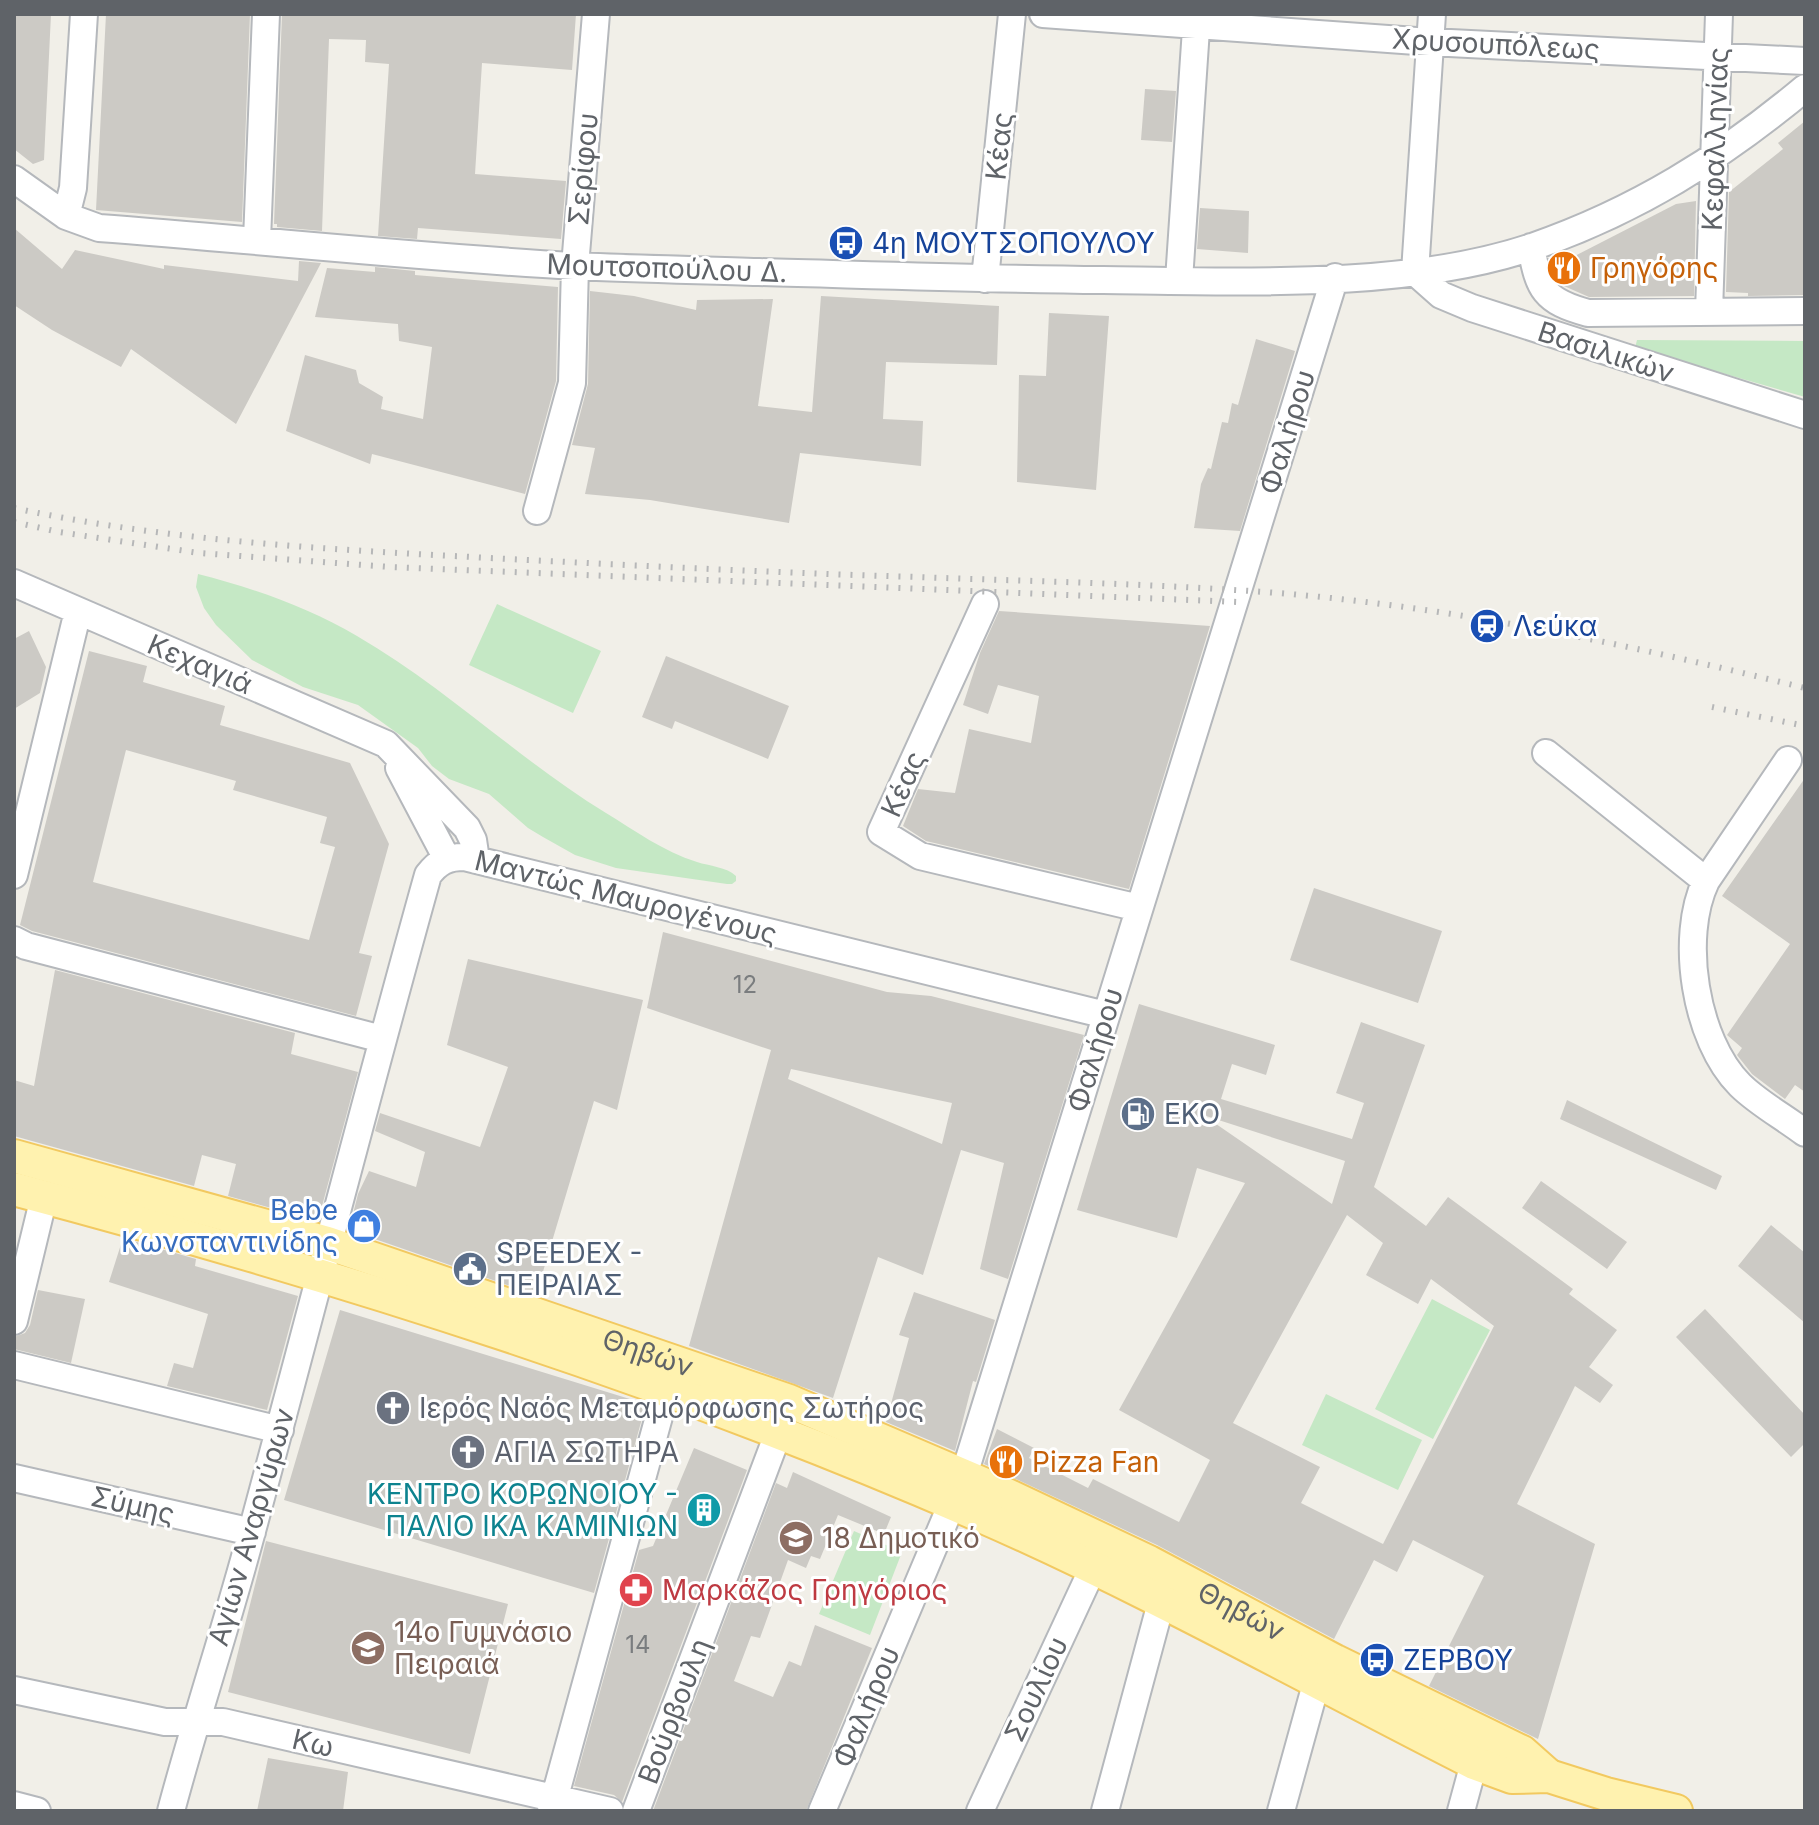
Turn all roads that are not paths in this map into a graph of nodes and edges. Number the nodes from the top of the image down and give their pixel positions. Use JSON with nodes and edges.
{"nodes":[{"id":1,"x":84,"y":14,"type":"edge"},
{"id":2,"x":266,"y":14,"type":"edge"},
{"id":3,"x":596,"y":14,"type":"edge"},
{"id":4,"x":1012,"y":14,"type":"edge"},
{"id":5,"x":1043,"y":14,"type":"edge"},
{"id":6,"x":1432,"y":14,"type":"edge"},
{"id":7,"x":1719,"y":14,"type":"edge"},
{"id":8,"x":1197,"y":18,"type":"edge"},
{"id":9,"x":1430,"y":42,"type":"junction"},
{"id":10,"x":1718,"y":56,"type":"junction"},
{"id":11,"x":1805,"y":61,"type":"edge"},
{"id":12,"x":1805,"y":88,"type":"edge"},
{"id":13,"x":1715,"y":158,"type":"junction"},
{"id":14,"x":14,"y":179,"type":"edge"},
{"id":15,"x":66,"y":216,"type":"junction"},
{"id":16,"x":257,"y":240,"type":"junction"},
{"id":17,"x":1531,"y":247,"type":"junction"},
{"id":18,"x":575,"y":266,"type":"junction"},
{"id":19,"x":1415,"y":272,"type":"junction"},
{"id":20,"x":1335,"y":277,"type":"junction"},
{"id":21,"x":985,"y":279,"type":"junction"},
{"id":22,"x":1179,"y":280,"type":"junction"},
{"id":23,"x":1805,"y":311,"type":"edge"},
{"id":24,"x":1709,"y":312,"type":"junction"},
{"id":25,"x":1805,"y":415,"type":"edge"},
{"id":26,"x":537,"y":511,"type":"dead end"},
{"id":27,"x":14,"y":583,"type":"edge"},
{"id":28,"x":985,"y":604,"type":"dead end"},
{"id":29,"x":78,"y":611,"type":"junction"},
{"id":30,"x":386,"y":744,"type":"junction"},
{"id":31,"x":1546,"y":753,"type":"dead end"},
{"id":32,"x":1788,"y":760,"type":"dead end"},
{"id":33,"x":447,"y":859,"type":"junction"},
{"id":34,"x":476,"y":860,"type":"junction"},
{"id":35,"x":14,"y":875,"type":"edge"},
{"id":36,"x":1706,"y":881,"type":"junction"},
{"id":37,"x":1139,"y":908,"type":"junction"},
{"id":38,"x":14,"y":940,"type":"edge"},
{"id":39,"x":1106,"y":1015,"type":"junction"},
{"id":40,"x":382,"y":1039,"type":"junction"},
{"id":41,"x":1805,"y":1133,"type":"edge"},
{"id":42,"x":14,"y":1156,"type":"edge"},
{"id":43,"x":29,"y":1193,"type":"edge"},
{"id":44,"x":327,"y":1243,"type":"junction"},
{"id":45,"x":319,"y":1274,"type":"junction"},
{"id":46,"x":14,"y":1321,"type":"edge"},
{"id":47,"x":14,"y":1365,"type":"edge"},
{"id":48,"x":666,"y":1391,"type":"junction"},
{"id":49,"x":280,"y":1430,"type":"junction"},
{"id":50,"x":779,"y":1431,"type":"junction"},
{"id":51,"x":14,"y":1478,"type":"edge"},
{"id":52,"x":958,"y":1490,"type":"junction"},
{"id":53,"x":252,"y":1532,"type":"junction"},
{"id":54,"x":1093,"y":1568,"type":"junction"},
{"id":55,"x":1161,"y":1603,"type":"junction"},
{"id":56,"x":1316,"y":1684,"type":"junction"},
{"id":57,"x":14,"y":1690,"type":"edge"},
{"id":58,"x":194,"y":1723,"type":"junction"},
{"id":59,"x":1474,"y":1763,"type":"junction"},
{"id":60,"x":1549,"y":1776,"type":"junction"},
{"id":61,"x":1604,"y":1802,"type":"edge"},
{"id":62,"x":553,"y":1804,"type":"edge"},
{"id":63,"x":14,"y":1805,"type":"edge"},
{"id":64,"x":37,"y":1811,"type":"edge"},
{"id":65,"x":171,"y":1811,"type":"edge"},
{"id":66,"x":610,"y":1811,"type":"edge"},
{"id":67,"x":636,"y":1811,"type":"edge"},
{"id":68,"x":822,"y":1811,"type":"edge"},
{"id":69,"x":980,"y":1811,"type":"edge"},
{"id":70,"x":1105,"y":1811,"type":"edge"},
{"id":71,"x":1281,"y":1811,"type":"edge"},
{"id":72,"x":1461,"y":1811,"type":"edge"},
{"id":73,"x":1676,"y":1811,"type":"edge"}],
"edges":[{"from":1,"to":15,"type":"street"},
{"from":2,"to":16,"type":"street"},
{"from":3,"to":18,"type":"street","name":"Σερίφου"},
{"from":4,"to":21,"type":"street","name":"Κέας"},
{"from":5,"to":8,"type":"street","name":"Χρυσουπόλεως"},
{"from":6,"to":9,"type":"street"},
{"from":7,"to":10,"type":"street","name":"Κεφαλληνίας"},
{"from":8,"to":9,"type":"street","name":"Χρυσουπόλεως"},
{"from":8,"to":22,"type":"street"},
{"from":9,"to":10,"type":"street","name":"Χρυσουπόλεως"},
{"from":9,"to":19,"type":"street"},
{"from":10,"to":11,"type":"street","name":"Χρυσουπόλεως"},
{"from":10,"to":13,"type":"street","name":"Κεφαλληνίας"},
{"from":12,"to":13,"type":"street","name":"Μουτσοπούλου Δ."},
{"from":13,"to":17,"type":"street","name":"Μουτσοπούλου Δ."},
{"from":13,"to":24,"type":"street","name":"Κεφαλληνίας"},
{"from":14,"to":15,"type":"street","name":"Μουτσοπούλου Δ."},
{"from":15,"to":16,"type":"street","name":"Μουτσοπούλου Δ."},
{"from":16,"to":18,"type":"street","name":"Μουτσοπούλου Δ."},
{"from":17,"to":19,"type":"street","name":"Μουτσοπούλου Δ."},
{"from":17,"to":24,"type":"street"},
{"from":18,"to":21,"type":"street","name":"Μουτσοπούλου Δ."},
{"from":18,"to":26,"type":"street","name":"Σερίφου"},
{"from":19,"to":20,"type":"street","name":"Μουτσοπούλου Δ."},
{"from":19,"to":25,"type":"street","name":"Βασιλικών"},
{"from":20,"to":22,"type":"street","name":"Μουτσοπούλου Δ."},
{"from":20,"to":37,"type":"street","name":"Φαλήρου"},
{"from":21,"to":22,"type":"street","name":"Μουτσοπούλου Δ."},
{"from":23,"to":24,"type":"street"},
{"from":27,"to":29,"type":"street","name":"Κεχαγιά"},
{"from":28,"to":37,"type":"street","name":"Κέας"},
{"from":29,"to":30,"type":"street","name":"Κεχαγιά"},
{"from":29,"to":35,"type":"street"},
{"from":30,"to":33,"type":"street"},
{"from":30,"to":34,"type":"street","name":"Κεχαγιά"},
{"from":31,"to":36,"type":"street"},
{"from":32,"to":36,"type":"street"},
{"from":33,"to":34,"type":"street","name":"Μαντώς Μαυρογένους"},
{"from":33,"to":40,"type":"street","name":"Μαντώς Μαυρογένους"},
{"from":34,"to":39,"type":"street","name":"Μαντώς Μαυρογένους"},
{"from":36,"to":41,"type":"street"},
{"from":37,"to":39,"type":"street","name":"Φαλήρου"},
{"from":38,"to":40,"type":"street"},
{"from":39,"to":52,"type":"street","name":"Φαλήρου"},
{"from":40,"to":44,"type":"street","name":"Μαντώς Μαυρογένους"},
{"from":42,"to":44,"type":"main road","name":"Θηβών"},
{"from":43,"to":45,"type":"main road","name":"Θηβών"},
{"from":43,"to":46,"type":"street"},
{"from":44,"to":45,"type":"street","name":"Αγίων Αναργύρων"},
{"from":44,"to":52,"type":"main road","name":"Θηβών"},
{"from":45,"to":48,"type":"main road","name":"Θηβών"},
{"from":45,"to":49,"type":"street","name":"Αγίων Αναργύρων"},
{"from":47,"to":49,"type":"street"},
{"from":48,"to":50,"type":"main road","name":"Θηβών"},
{"from":48,"to":62,"type":"street"},
{"from":49,"to":53,"type":"street","name":"Αγίων Αναργύρων"},
{"from":50,"to":52,"type":"main road","name":"Θηβών"},
{"from":50,"to":67,"type":"street","name":"Βούρβουλη"},
{"from":51,"to":53,"type":"street","name":"Σύμης"},
{"from":52,"to":54,"type":"main road","name":"Θηβών"},
{"from":52,"to":60,"type":"main road","name":"Θηβών"},
{"from":52,"to":68,"type":"street","name":"Φαλήρου"},
{"from":53,"to":58,"type":"street","name":"Αγίων Αναργύρων"},
{"from":54,"to":55,"type":"main road","name":"Θηβών"},
{"from":54,"to":69,"type":"street","name":"Σουλίου"},
{"from":55,"to":56,"type":"main road","name":"Θηβών"},
{"from":55,"to":70,"type":"street"},
{"from":56,"to":59,"type":"main road","name":"Θηβών"},
{"from":56,"to":71,"type":"street"},
{"from":57,"to":58,"type":"street","name":"Κω"},
{"from":58,"to":62,"type":"street","name":"Κω"},
{"from":58,"to":65,"type":"street","name":"Αγίων Αναργύρων"},
{"from":59,"to":60,"type":"main road","name":"Θηβών"},
{"from":59,"to":72,"type":"street"},
{"from":60,"to":61,"type":"main road","name":"Θηβών"},
{"from":61,"to":73,"type":"main road","name":"Θηβών"},
{"from":62,"to":66,"type":"street","name":"Κω"},
{"from":63,"to":64,"type":"street"}]}
